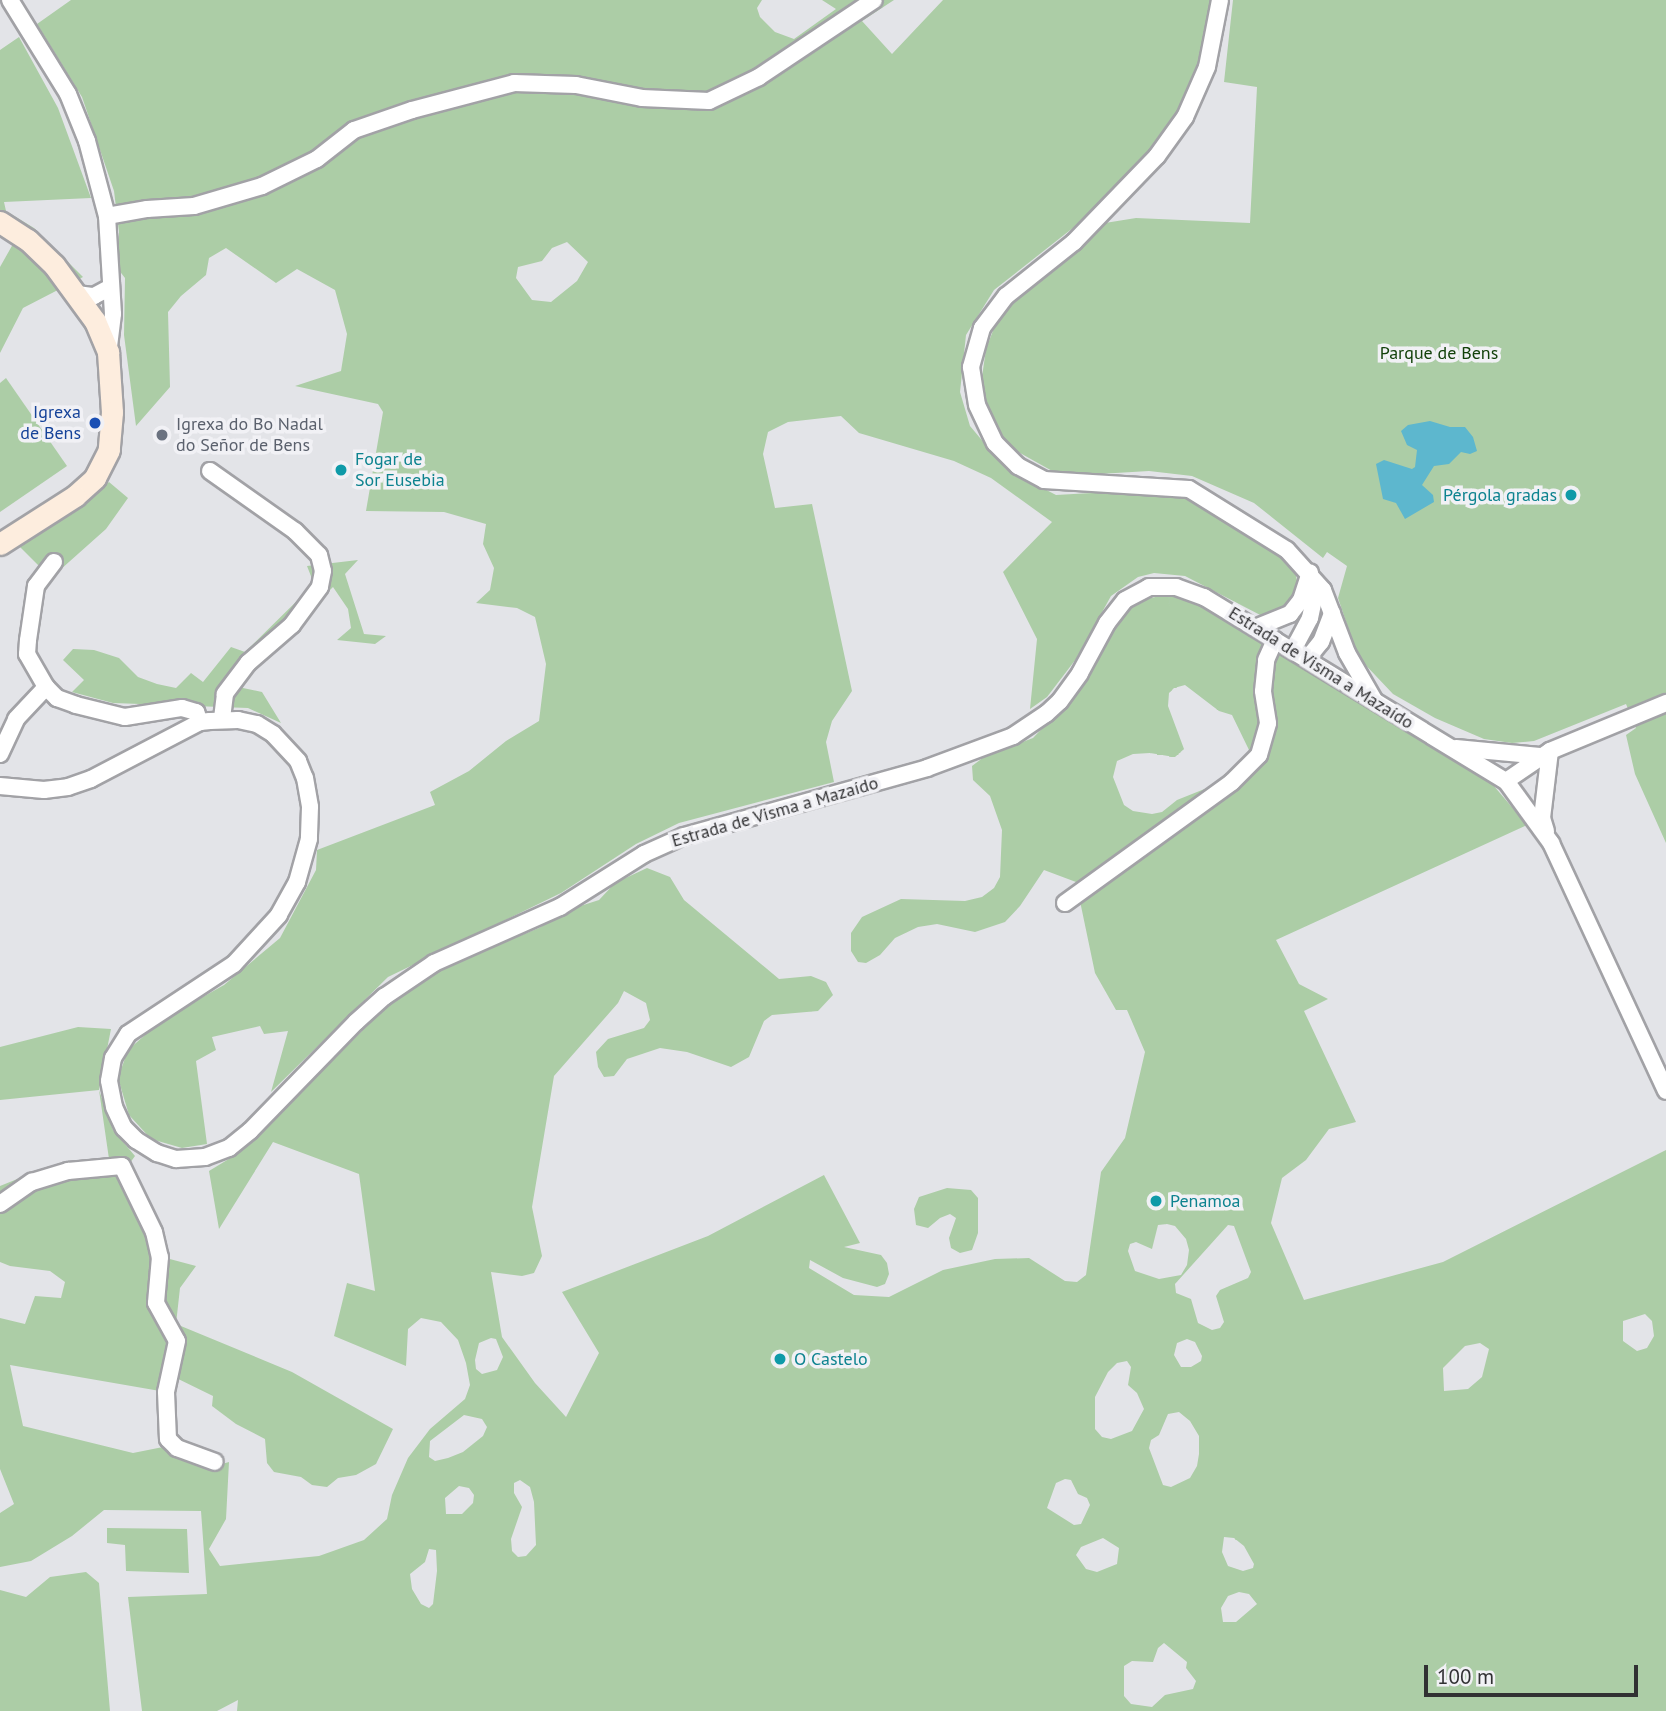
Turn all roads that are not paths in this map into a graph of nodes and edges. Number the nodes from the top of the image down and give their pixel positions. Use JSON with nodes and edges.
{"nodes":[{"id":1,"x":10,"y":0,"type":"edge"},
{"id":2,"x":874,"y":0,"type":"edge"},
{"id":3,"x":1220,"y":0,"type":"edge"},
{"id":4,"x":107,"y":216,"type":"junction"},
{"id":5,"x":0,"y":222,"type":"edge"},
{"id":6,"x":111,"y":287,"type":"junction"},
{"id":7,"x":77,"y":295,"type":"junction"},
{"id":8,"x":104,"y":318,"type":"junction"},
{"id":9,"x":210,"y":471,"type":"dead end"},
{"id":10,"x":0,"y":544,"type":"edge"},
{"id":11,"x":54,"y":562,"type":"dead end"},
{"id":12,"x":1310,"y":572,"type":"junction"},
{"id":13,"x":1332,"y":611,"type":"junction"},
{"id":14,"x":1255,"y":628,"type":"junction"},
{"id":15,"x":1275,"y":640,"type":"junction"},
{"id":16,"x":1300,"y":655,"type":"junction"},
{"id":17,"x":46,"y":687,"type":"junction"},
{"id":18,"x":1666,"y":703,"type":"edge"},
{"id":19,"x":1376,"y":704,"type":"junction"},
{"id":20,"x":222,"y":720,"type":"junction"},
{"id":21,"x":200,"y":722,"type":"junction"},
{"id":22,"x":1454,"y":748,"type":"junction"},
{"id":23,"x":1545,"y":753,"type":"junction"},
{"id":24,"x":0,"y":754,"type":"edge"},
{"id":25,"x":1506,"y":781,"type":"junction"},
{"id":26,"x":0,"y":786,"type":"edge"},
{"id":27,"x":1551,"y":843,"type":"junction"},
{"id":28,"x":1065,"y":903,"type":"dead end"},
{"id":29,"x":1666,"y":1091,"type":"edge"},
{"id":30,"x":136,"y":1140,"type":"junction"},
{"id":31,"x":122,"y":1166,"type":"junction"},
{"id":32,"x":0,"y":1204,"type":"edge"},
{"id":33,"x":215,"y":1462,"type":"dead end"}],
"edges":[{"from":1,"to":4,"type":"street"},
{"from":2,"to":4,"type":"street"},
{"from":3,"to":12,"type":"street"},
{"from":4,"to":6,"type":"street"},
{"from":5,"to":7,"type":"street"},
{"from":6,"to":7,"type":"street"},
{"from":6,"to":8,"type":"street"},
{"from":7,"to":8,"type":"street"},
{"from":8,"to":10,"type":"street"},
{"from":9,"to":20,"type":"street"},
{"from":11,"to":17,"type":"street"},
{"from":12,"to":13,"type":"street"},
{"from":12,"to":14,"type":"street"},
{"from":12,"to":16,"type":"street"},
{"from":13,"to":16,"type":"street"},
{"from":13,"to":19,"type":"street"},
{"from":14,"to":15,"type":"street","name":"Estrada de Visma a Mazaído"},
{"from":14,"to":30,"type":"street","name":"Estrada de Visma a Mazaído"},
{"from":15,"to":16,"type":"street","name":"Estrada de Visma a Mazaído"},
{"from":15,"to":28,"type":"street"},
{"from":16,"to":19,"type":"street","name":"Estrada de Visma a Mazaído"},
{"from":17,"to":21,"type":"street"},
{"from":17,"to":24,"type":"street"},
{"from":18,"to":23,"type":"street"},
{"from":19,"to":22,"type":"street","name":"Estrada de Visma a Mazaído"},
{"from":20,"to":21,"type":"street","name":"Estrada de Visma a Mazaído"},
{"from":20,"to":30,"type":"street","name":"Estrada de Visma a Mazaído"},
{"from":21,"to":26,"type":"street","name":"Estrada de Visma a Mazaído"},
{"from":22,"to":23,"type":"street"},
{"from":22,"to":25,"type":"street","name":"Estrada de Visma a Mazaído"},
{"from":23,"to":25,"type":"street"},
{"from":23,"to":27,"type":"street"},
{"from":25,"to":27,"type":"street","name":"Estrada de Visma a Mazaído"},
{"from":27,"to":29,"type":"street","name":"Estrada de Visma a Mazaído"},
{"from":30,"to":31,"type":"street"},
{"from":31,"to":32,"type":"street"},
{"from":31,"to":33,"type":"street"}]}
